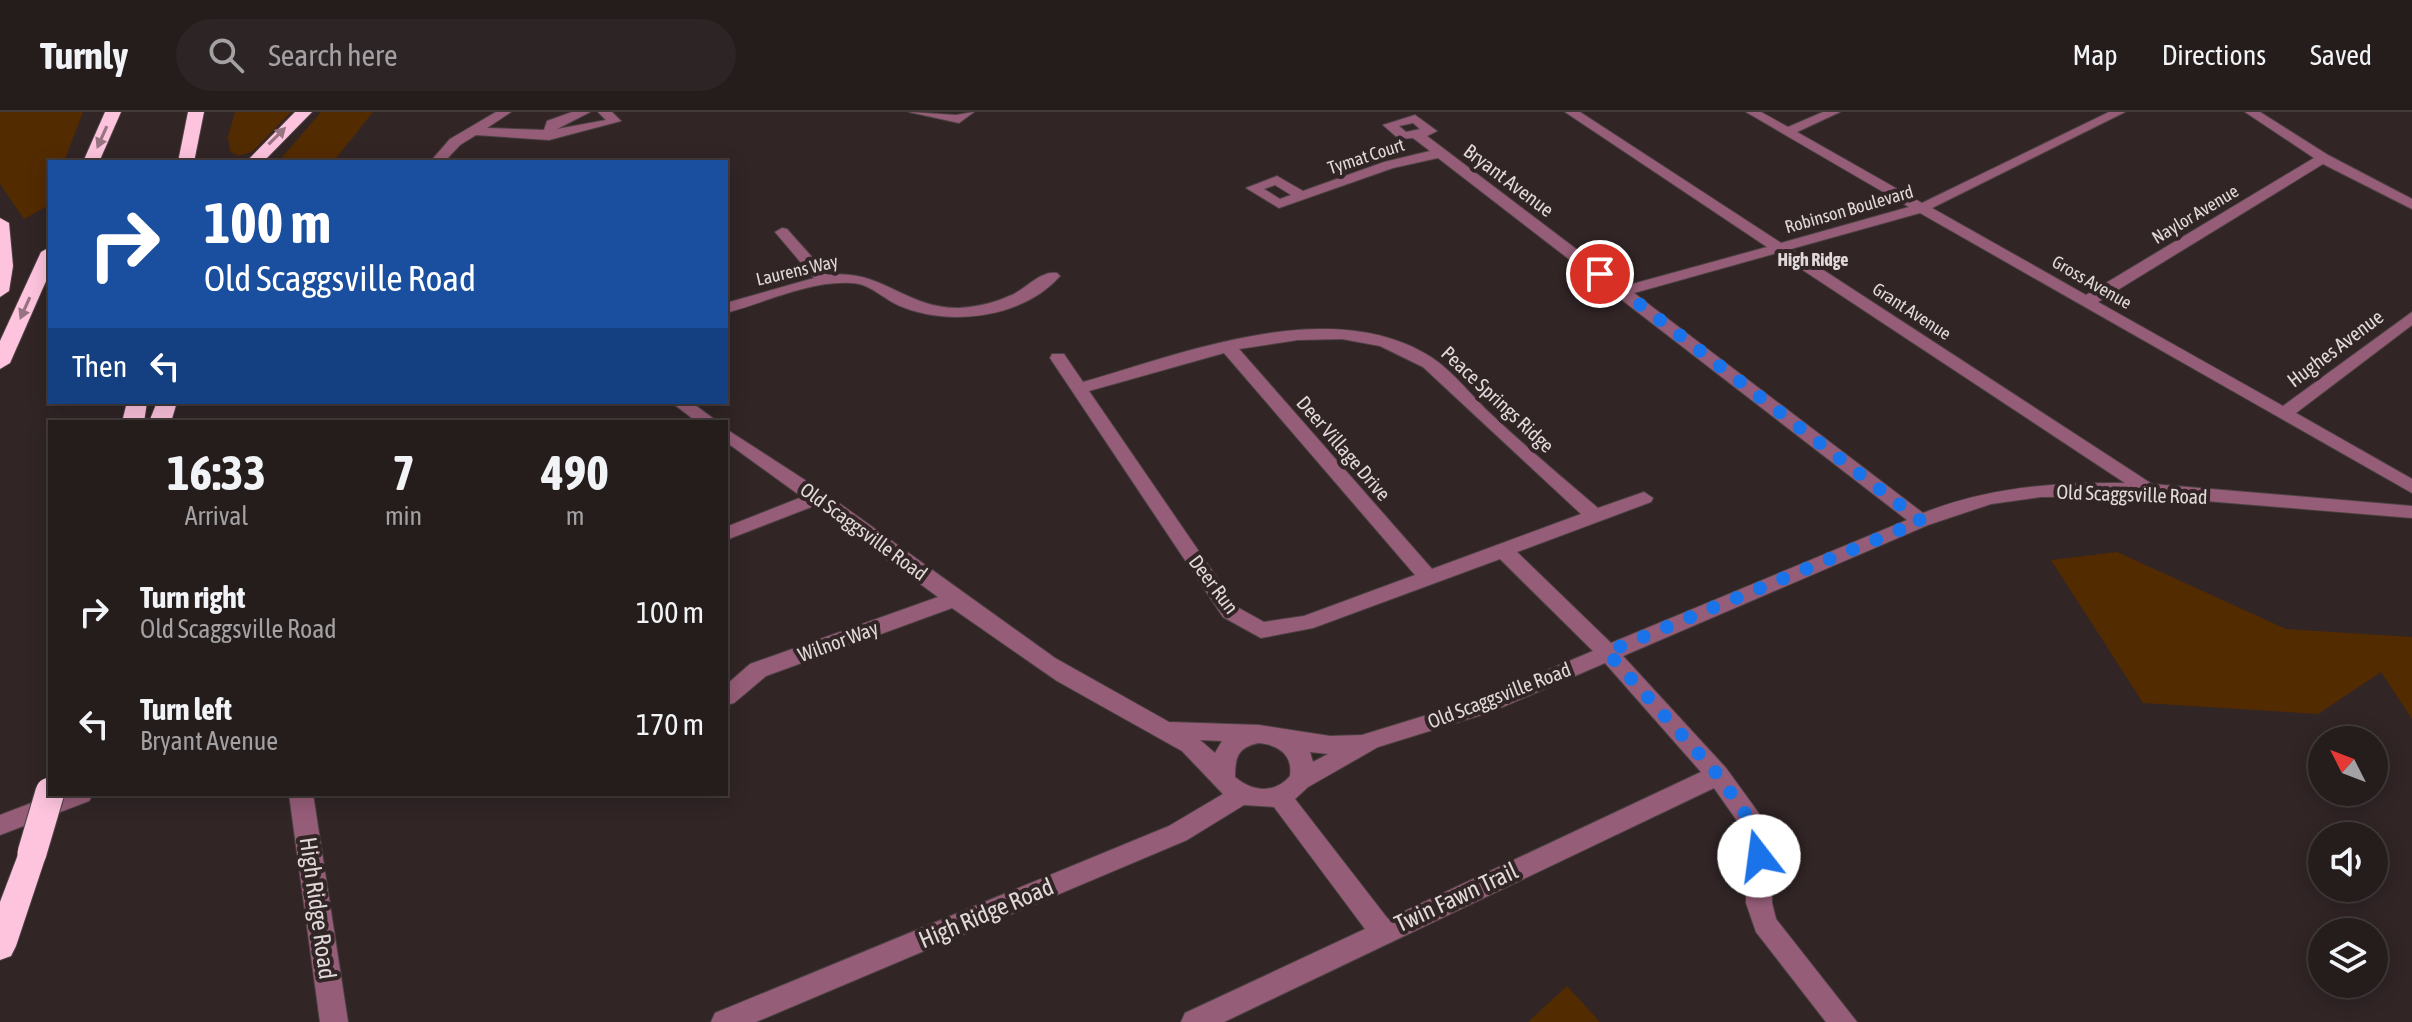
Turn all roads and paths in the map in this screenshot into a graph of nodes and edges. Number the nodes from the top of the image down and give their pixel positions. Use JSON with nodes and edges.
{"nodes":[{"id":1,"x":113,"y":112,"type":"edge"},
{"id":2,"x":196,"y":112,"type":"edge"},
{"id":3,"x":304,"y":112,"type":"edge"},
{"id":4,"x":505,"y":112,"type":"edge"},
{"id":5,"x":584,"y":112,"type":"edge"},
{"id":6,"x":604,"y":112,"type":"edge"},
{"id":7,"x":915,"y":112,"type":"edge"},
{"id":8,"x":968,"y":112,"type":"edge"},
{"id":9,"x":1571,"y":112,"type":"edge"},
{"id":10,"x":1752,"y":112,"type":"edge"},
{"id":11,"x":1834,"y":112,"type":"edge"},
{"id":12,"x":2119,"y":112,"type":"edge"},
{"id":13,"x":2251,"y":112,"type":"edge"},
{"id":14,"x":471,"y":130,"type":"junction"},
{"id":15,"x":1787,"y":132,"type":"junction"},
{"id":16,"x":1416,"y":134,"type":"dead end"},
{"id":17,"x":549,"y":136,"type":"junction"},
{"id":18,"x":1441,"y":153,"type":"junction"},
{"id":19,"x":2323,"y":158,"type":"junction"},
{"id":20,"x":92,"y":160,"type":"edge"},
{"id":21,"x":186,"y":160,"type":"edge"},
{"id":22,"x":256,"y":160,"type":"edge"},
{"id":23,"x":438,"y":160,"type":"edge"},
{"id":24,"x":1302,"y":196,"type":"dead end"},
{"id":25,"x":2412,"y":205,"type":"edge"},
{"id":26,"x":1922,"y":208,"type":"junction"},
{"id":27,"x":0,"y":223,"type":"edge"},
{"id":28,"x":782,"y":232,"type":"dead end"},
{"id":29,"x":1779,"y":248,"type":"junction"},
{"id":30,"x":48,"y":256,"type":"edge"},
{"id":31,"x":1052,"y":276,"type":"dead end"},
{"id":32,"x":825,"y":281,"type":"junction"},
{"id":33,"x":0,"y":291,"type":"edge"},
{"id":34,"x":1622,"y":292,"type":"junction"},
{"id":35,"x":2086,"y":302,"type":"junction"},
{"id":36,"x":728,"y":307,"type":"edge"},
{"id":37,"x":2412,"y":317,"type":"edge"},
{"id":38,"x":1229,"y":348,"type":"junction"},
{"id":39,"x":1058,"y":358,"type":"dead end"},
{"id":40,"x":0,"y":363,"type":"edge"},
{"id":41,"x":1079,"y":389,"type":"junction"},
{"id":42,"x":683,"y":404,"type":"edge"},
{"id":43,"x":2284,"y":414,"type":"junction"},
{"id":44,"x":706,"y":420,"type":"edge"},
{"id":45,"x":728,"y":435,"type":"edge"},
{"id":46,"x":2412,"y":487,"type":"edge"},
{"id":47,"x":2150,"y":491,"type":"junction"},
{"id":48,"x":818,"y":497,"type":"junction"},
{"id":49,"x":1644,"y":498,"type":"dead end"},
{"id":50,"x":2412,"y":512,"type":"edge"},
{"id":51,"x":1594,"y":515,"type":"junction"},
{"id":52,"x":1921,"y":521,"type":"junction"},
{"id":53,"x":728,"y":533,"type":"edge"},
{"id":54,"x":1502,"y":549,"type":"junction"},
{"id":55,"x":1426,"y":575,"type":"junction"},
{"id":56,"x":958,"y":598,"type":"junction"},
{"id":57,"x":1607,"y":652,"type":"junction"},
{"id":58,"x":728,"y":695,"type":"edge"},
{"id":59,"x":1164,"y":729,"type":"junction"},
{"id":60,"x":1255,"y":734,"type":"junction"},
{"id":61,"x":1285,"y":740,"type":"junction"},
{"id":62,"x":1370,"y":741,"type":"junction"},
{"id":63,"x":1718,"y":775,"type":"junction"},
{"id":64,"x":1232,"y":786,"type":"junction"},
{"id":65,"x":1290,"y":789,"type":"junction"},
{"id":66,"x":49,"y":796,"type":"edge"},
{"id":67,"x":76,"y":796,"type":"edge"},
{"id":68,"x":301,"y":796,"type":"edge"},
{"id":69,"x":0,"y":825,"type":"edge"},
{"id":70,"x":1382,"y":931,"type":"junction"},
{"id":71,"x":0,"y":946,"type":"edge"},
{"id":72,"x":334,"y":1022,"type":"edge"},
{"id":73,"x":725,"y":1022,"type":"edge"},
{"id":74,"x":1195,"y":1022,"type":"edge"},
{"id":75,"x":1843,"y":1022,"type":"edge"}],
"edges":[{"from":1,"to":20,"type":"highway","one_way":true},
{"from":2,"to":21,"type":"highway"},
{"from":22,"to":3,"type":"highway","one_way":true},
{"from":4,"to":14,"type":"street"},
{"from":5,"to":17,"type":"street"},
{"from":6,"to":17,"type":"street"},
{"from":7,"to":8,"type":"street"},
{"from":9,"to":29,"type":"street","name":"Grant Avenue"},
{"from":10,"to":15,"type":"street","name":"Gross Avenue"},
{"from":11,"to":15,"type":"street"},
{"from":12,"to":26,"type":"street","name":"Robinson Boulevard"},
{"from":13,"to":19,"type":"street"},
{"from":14,"to":17,"type":"street"},
{"from":14,"to":23,"type":"street"},
{"from":15,"to":26,"type":"street","name":"Gross Avenue"},
{"from":16,"to":18,"type":"street","name":"Bryant Avenue"},
{"from":18,"to":24,"type":"street","name":"Tymat Court"},
{"from":18,"to":34,"type":"street","name":"Bryant Avenue"},
{"from":19,"to":25,"type":"street"},
{"from":19,"to":35,"type":"street","name":"Naylor Avenue"},
{"from":26,"to":29,"type":"street","name":"Robinson Boulevard"},
{"from":26,"to":35,"type":"street","name":"Gross Avenue"},
{"from":27,"to":33,"type":"highway"},
{"from":28,"to":32,"type":"street"},
{"from":29,"to":34,"type":"street","name":"Robinson Boulevard"},
{"from":29,"to":47,"type":"street","name":"Grant Avenue"},
{"from":30,"to":40,"type":"highway","one_way":true},
{"from":31,"to":32,"type":"street","name":"Laurens Way"},
{"from":32,"to":36,"type":"street","name":"Laurens Way"},
{"from":34,"to":52,"type":"street","name":"Bryant Avenue"},
{"from":35,"to":43,"type":"street","name":"Gross Avenue"},
{"from":37,"to":43,"type":"street","name":"Hughes Avenue"},
{"from":38,"to":41,"type":"street","name":"Peace Springs Ridge"},
{"from":38,"to":51,"type":"street","name":"Peace Springs Ridge"},
{"from":38,"to":55,"type":"street","name":"Deer Village Drive"},
{"from":39,"to":41,"type":"street","name":"Deer Run"},
{"from":41,"to":55,"type":"street","name":"Deer Run"},
{"from":42,"to":44,"type":"street"},
{"from":43,"to":46,"type":"street","name":"Gross Avenue"},
{"from":45,"to":48,"type":"street","name":"Old Scaggsville Road"},
{"from":47,"to":50,"type":"street","name":"Old Scaggsville Road"},
{"from":47,"to":52,"type":"street","name":"Old Scaggsville Road"},
{"from":48,"to":53,"type":"street"},
{"from":48,"to":56,"type":"street","name":"Old Scaggsville Road"},
{"from":49,"to":51,"type":"street","name":"Deer Run"},
{"from":51,"to":54,"type":"street","name":"Deer Run"},
{"from":52,"to":57,"type":"street","name":"Old Scaggsville Road"},
{"from":54,"to":55,"type":"street","name":"Deer Run"},
{"from":54,"to":57,"type":"street"},
{"from":56,"to":58,"type":"street","name":"Wilnor Way"},
{"from":56,"to":59,"type":"street","name":"Old Scaggsville Road"},
{"from":57,"to":62,"type":"street","name":"Old Scaggsville Road"},
{"from":57,"to":63,"type":"street"},
{"from":59,"to":60,"type":"street","name":"Old Scaggsville Road"},
{"from":59,"to":64,"type":"street","name":"Old Scaggsville Road"},
{"from":60,"to":61,"type":"street"},
{"from":60,"to":64,"type":"street"},
{"from":61,"to":62,"type":"street","name":"Old Scaggsville Road"},
{"from":61,"to":65,"type":"street"},
{"from":62,"to":65,"type":"street","name":"Old Scaggsville Road"},
{"from":63,"to":70,"type":"street","name":"Twin Fawn Trail"},
{"from":63,"to":75,"type":"street"},
{"from":64,"to":65,"type":"street"},
{"from":64,"to":73,"type":"street","name":"High Ridge Road"},
{"from":65,"to":70,"type":"street"},
{"from":66,"to":71,"type":"highway","bridge":true},
{"from":67,"to":69,"type":"street"},
{"from":68,"to":72,"type":"street","name":"High Ridge Road"},
{"from":70,"to":74,"type":"street","name":"Twin Fawn Trail"}]}
